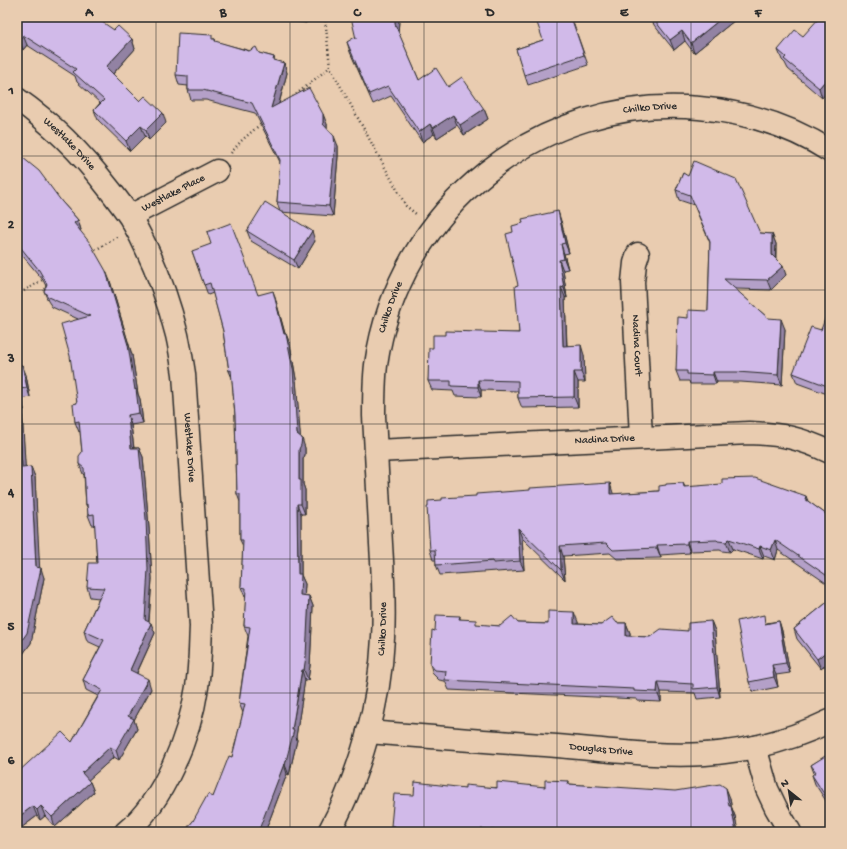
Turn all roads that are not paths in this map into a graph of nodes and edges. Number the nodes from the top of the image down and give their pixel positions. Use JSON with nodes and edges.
{"nodes":[{"id":1,"x":17,"y":100,"type":"edge"},
{"id":2,"x":830,"y":151,"type":"edge"},
{"id":3,"x":217,"y":171,"type":"dead end"},
{"id":4,"x":125,"y":226,"type":"junction"},
{"id":5,"x":638,"y":254,"type":"dead end"},
{"id":6,"x":641,"y":438,"type":"junction"},
{"id":7,"x":376,"y":451,"type":"junction"},
{"id":8,"x":830,"y":452,"type":"edge"},
{"id":9,"x":830,"y":721,"type":"edge"},
{"id":10,"x":368,"y":732,"type":"junction"},
{"id":11,"x":755,"y":747,"type":"junction"},
{"id":12,"x":126,"y":832,"type":"edge"},
{"id":13,"x":329,"y":832,"type":"edge"},
{"id":14,"x":790,"y":832,"type":"edge"}],
"edges":[{"from":1,"to":4,"type":"street","name":"Westlake Drive"},
{"from":2,"to":7,"type":"street","name":"Chilko Drive"},
{"from":3,"to":4,"type":"street","name":"Westlake Place"},
{"from":4,"to":12,"type":"street","name":"Westlake Drive"},
{"from":5,"to":6,"type":"street","name":"Nadina Court"},
{"from":6,"to":7,"type":"street","name":"Nadina Drive"},
{"from":6,"to":8,"type":"street","name":"Nadina Drive"},
{"from":7,"to":10,"type":"street","name":"Chilko Drive"},
{"from":9,"to":11,"type":"street","name":"Douglas Drive"},
{"from":10,"to":11,"type":"street","name":"Douglas Drive"},
{"from":10,"to":13,"type":"street","name":"Chilko Drive"},
{"from":11,"to":14,"type":"street"}]}
